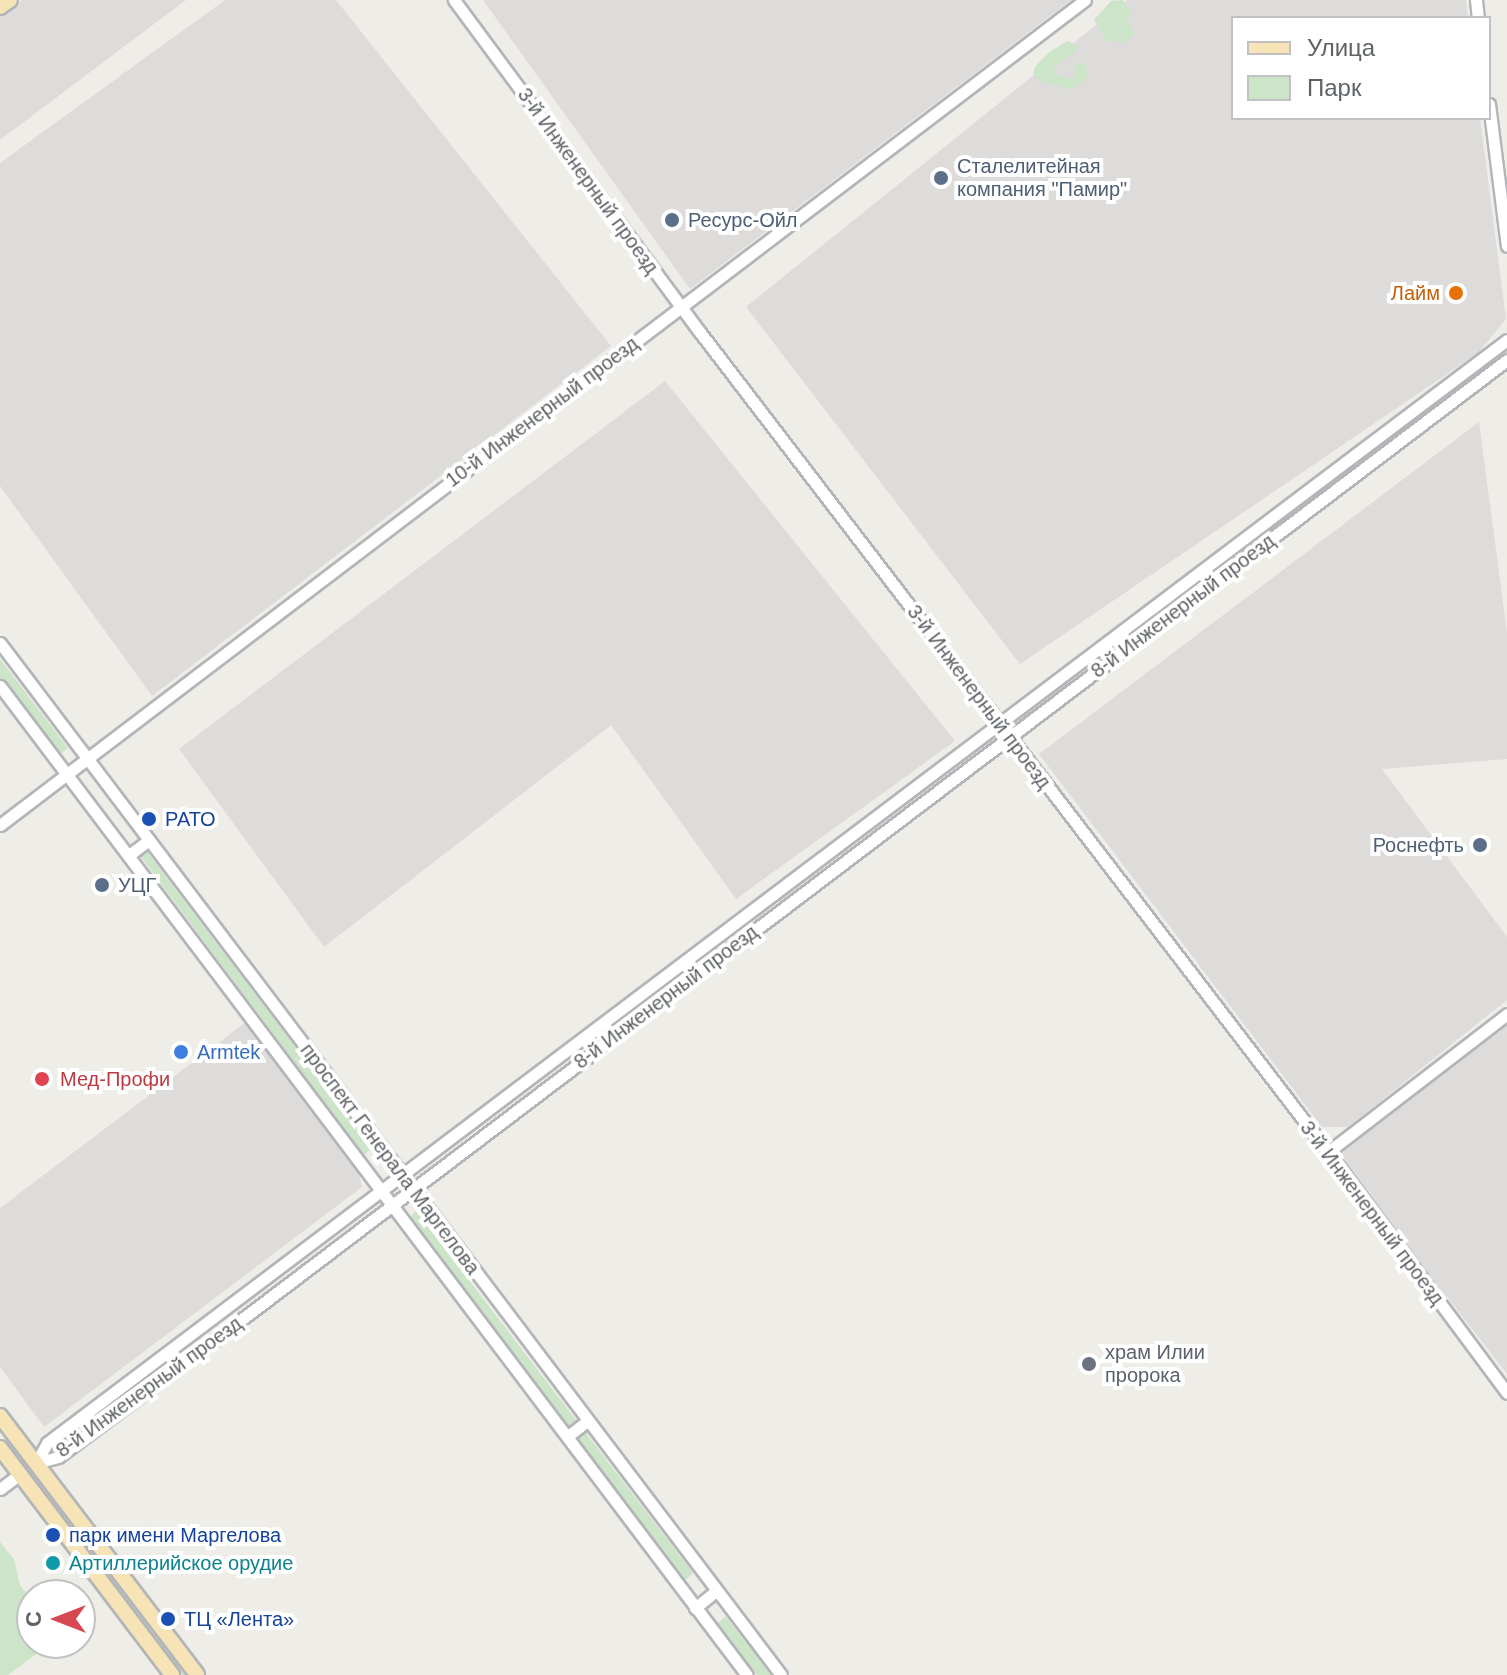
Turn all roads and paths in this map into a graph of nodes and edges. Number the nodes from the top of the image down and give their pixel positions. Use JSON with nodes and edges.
{"nodes":[{"id":1,"x":10,"y":0,"type":"edge"},
{"id":2,"x":454,"y":0,"type":"edge"},
{"id":3,"x":1085,"y":0,"type":"edge"},
{"id":4,"x":0,"y":7,"type":"edge"},
{"id":5,"x":1491,"y":120,"type":"edge"},
{"id":6,"x":1507,"y":246,"type":"edge"},
{"id":7,"x":681,"y":306,"type":"junction"},
{"id":8,"x":1507,"y":340,"type":"edge"},
{"id":9,"x":1507,"y":360,"type":"edge"},
{"id":10,"x":0,"y":643,"type":"edge"},
{"id":11,"x":0,"y":686,"type":"edge"},
{"id":12,"x":999,"y":724,"type":"junction"},
{"id":13,"x":1009,"y":738,"type":"junction"},
{"id":14,"x":88,"y":758,"type":"junction"},
{"id":15,"x":68,"y":775,"type":"junction"},
{"id":16,"x":891,"y":806,"type":"junction"},
{"id":17,"x":901,"y":820,"type":"junction"},
{"id":18,"x":0,"y":825,"type":"edge"},
{"id":19,"x":149,"y":840,"type":"junction"},
{"id":20,"x":129,"y":855,"type":"junction"},
{"id":21,"x":1507,"y":1014,"type":"edge"},
{"id":22,"x":1328,"y":1152,"type":"junction"},
{"id":23,"x":402,"y":1175,"type":"junction"},
{"id":24,"x":412,"y":1189,"type":"junction"},
{"id":25,"x":382,"y":1190,"type":"junction"},
{"id":26,"x":393,"y":1204,"type":"junction"},
{"id":27,"x":334,"y":1226,"type":"junction"},
{"id":28,"x":345,"y":1241,"type":"junction"},
{"id":29,"x":1507,"y":1393,"type":"edge"},
{"id":30,"x":0,"y":1416,"type":"edge"},
{"id":31,"x":587,"y":1421,"type":"junction"},
{"id":32,"x":570,"y":1438,"type":"junction"},
{"id":33,"x":0,"y":1448,"type":"edge"},
{"id":34,"x":36,"y":1463,"type":"junction"},
{"id":35,"x":20,"y":1474,"type":"junction"},
{"id":36,"x":0,"y":1489,"type":"edge"},
{"id":37,"x":716,"y":1591,"type":"junction"},
{"id":38,"x":695,"y":1608,"type":"junction"},
{"id":39,"x":172,"y":1675,"type":"edge"},
{"id":40,"x":197,"y":1675,"type":"edge"},
{"id":41,"x":747,"y":1675,"type":"edge"},
{"id":42,"x":781,"y":1675,"type":"edge"}],
"edges":[{"from":1,"to":4,"type":"main road"},
{"from":2,"to":7,"type":"street","name":"3-й Инженерный проезд"},
{"from":3,"to":7,"type":"street","name":"10-й Инженерный проезд"},
{"from":5,"to":6,"type":"street"},
{"from":7,"to":12,"type":"street","name":"3-й Инженерный проезд"},
{"from":7,"to":14,"type":"street","name":"10-й Инженерный проезд"},
{"from":8,"to":12,"type":"street","name":"8-й Инженерный проезд"},
{"from":9,"to":13,"type":"street","name":"8-й Инженерный проезд"},
{"from":10,"to":14,"type":"street","name":"проспект Генерала Маргелова"},
{"from":11,"to":15,"type":"street","name":"проспект Генерала Маргелова"},
{"from":12,"to":13,"type":"street","name":"3-й Инженерный проезд"},
{"from":12,"to":16,"type":"street","name":"8-й Инженерный проезд"},
{"from":13,"to":17,"type":"street","name":"8-й Инженерный проезд"},
{"from":13,"to":22,"type":"street","name":"3-й Инженерный проезд"},
{"from":14,"to":15,"type":"street","name":"10-й Инженерный проезд"},
{"from":14,"to":19,"type":"street","name":"проспект Генерала Маргелова"},
{"from":15,"to":18,"type":"street","name":"10-й Инженерный проезд"},
{"from":15,"to":20,"type":"street","name":"проспект Генерала Маргелова"},
{"from":16,"to":17,"type":"street"},
{"from":16,"to":23,"type":"street","name":"8-й Инженерный проезд"},
{"from":17,"to":24,"type":"street","name":"8-й Инженерный проезд"},
{"from":19,"to":20,"type":"street"},
{"from":19,"to":23,"type":"street","name":"проспект Генерала Маргелова"},
{"from":20,"to":25,"type":"street","name":"проспект Генерала Маргелова"},
{"from":21,"to":22,"type":"street"},
{"from":22,"to":29,"type":"street","name":"3-й Инженерный проезд"},
{"from":23,"to":24,"type":"street","name":"проспект Генерала Маргелова"},
{"from":23,"to":25,"type":"street","name":"8-й Инженерный проезд"},
{"from":24,"to":26,"type":"street","name":"8-й Инженерный проезд"},
{"from":24,"to":31,"type":"street","name":"проспект Генерала Маргелова"},
{"from":25,"to":26,"type":"street","name":"проспект Генерала Маргелова"},
{"from":25,"to":27,"type":"street","name":"8-й Инженерный проезд"},
{"from":26,"to":28,"type":"street","name":"8-й Инженерный проезд"},
{"from":26,"to":32,"type":"street","name":"проспект Генерала Маргелова"},
{"from":27,"to":28,"type":"street"},
{"from":27,"to":34,"type":"street","name":"8-й Инженерный проезд"},
{"from":28,"to":34,"type":"street","name":"8-й Инженерный проезд"},
{"from":30,"to":34,"type":"main road"},
{"from":31,"to":32,"type":"street"},
{"from":31,"to":37,"type":"street","name":"проспект Генерала Маргелова"},
{"from":32,"to":38,"type":"street","name":"проспект Генерала Маргелова"},
{"from":33,"to":35,"type":"main road"},
{"from":34,"to":35,"type":"main road"},
{"from":34,"to":40,"type":"main road"},
{"from":35,"to":36,"type":"street"},
{"from":35,"to":39,"type":"main road"},
{"from":37,"to":38,"type":"street"},
{"from":37,"to":42,"type":"street","name":"проспект Генерала Маргелова"},
{"from":38,"to":41,"type":"street","name":"проспект Генерала Маргелова"}]}
